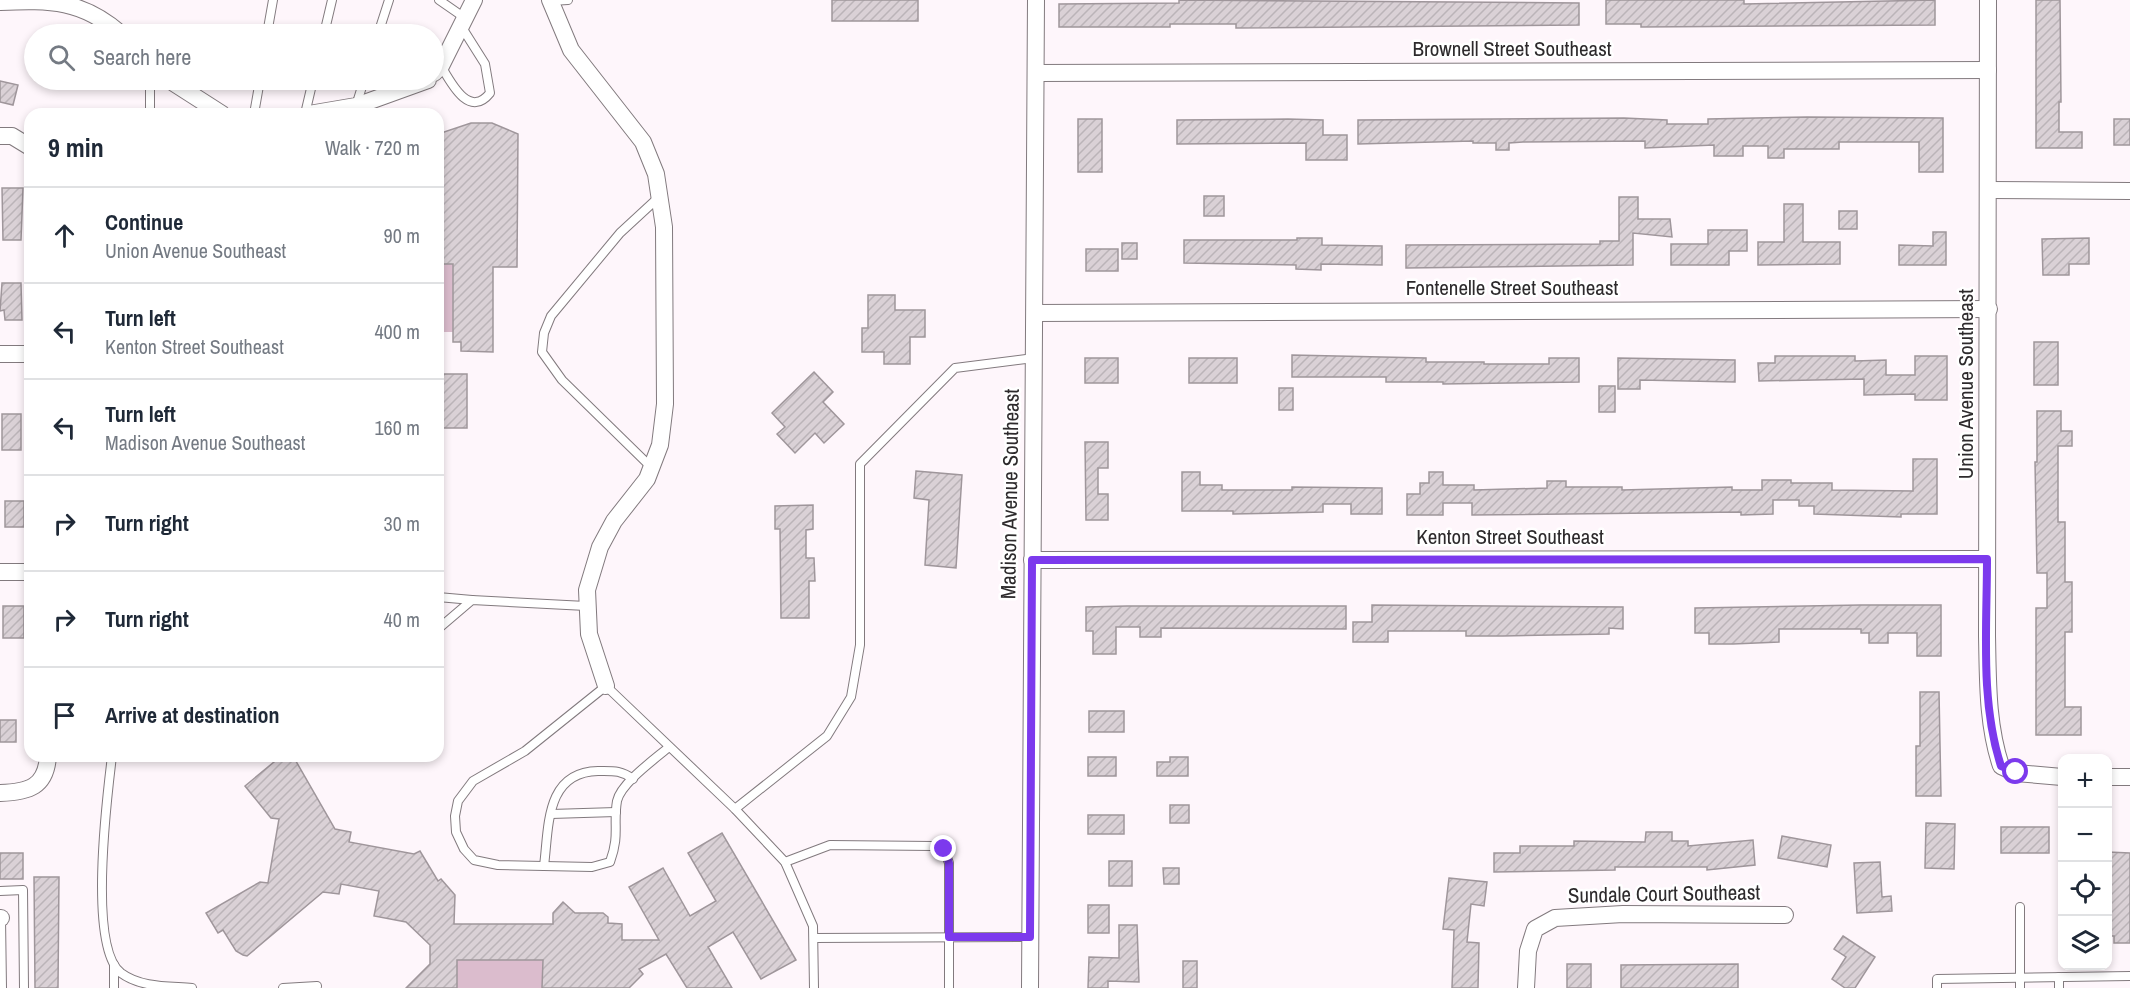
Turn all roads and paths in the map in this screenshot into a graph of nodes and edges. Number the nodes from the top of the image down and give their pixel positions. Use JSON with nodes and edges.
{"nodes":[{"id":1,"x":273,"y":0,"type":"edge"},
{"id":2,"x":332,"y":0,"type":"edge"},
{"id":3,"x":389,"y":0,"type":"edge"},
{"id":4,"x":439,"y":0,"type":"edge"},
{"id":5,"x":474,"y":0,"type":"edge"},
{"id":6,"x":550,"y":0,"type":"edge"},
{"id":7,"x":568,"y":0,"type":"edge"},
{"id":8,"x":1036,"y":0,"type":"edge"},
{"id":9,"x":1988,"y":0,"type":"edge"},
{"id":10,"x":0,"y":2,"type":"edge"},
{"id":11,"x":69,"y":2,"type":"edge"},
{"id":12,"x":463,"y":22,"type":"junction"},
{"id":13,"x":110,"y":24,"type":"edge"},
{"id":14,"x":269,"y":24,"type":"edge"},
{"id":15,"x":326,"y":24,"type":"edge"},
{"id":16,"x":381,"y":24,"type":"edge"},
{"id":17,"x":444,"y":56,"type":"edge"},
{"id":18,"x":1988,"y":70,"type":"junction"},
{"id":19,"x":1036,"y":72,"type":"junction"},
{"id":20,"x":444,"y":77,"type":"edge"},
{"id":21,"x":150,"y":90,"type":"edge"},
{"id":22,"x":183,"y":90,"type":"edge"},
{"id":23,"x":258,"y":90,"type":"edge"},
{"id":24,"x":311,"y":90,"type":"edge"},
{"id":25,"x":361,"y":90,"type":"edge"},
{"id":26,"x":400,"y":90,"type":"edge"},
{"id":27,"x":356,"y":106,"type":"junction"},
{"id":28,"x":150,"y":108,"type":"edge"},
{"id":29,"x":208,"y":108,"type":"edge"},
{"id":30,"x":255,"y":108,"type":"edge"},
{"id":31,"x":308,"y":108,"type":"edge"},
{"id":32,"x":344,"y":108,"type":"edge"},
{"id":33,"x":0,"y":136,"type":"edge"},
{"id":34,"x":24,"y":143,"type":"edge"},
{"id":35,"x":1989,"y":190,"type":"junction"},
{"id":36,"x":2130,"y":190,"type":"edge"},
{"id":37,"x":661,"y":195,"type":"junction"},
{"id":38,"x":1989,"y":309,"type":"junction"},
{"id":39,"x":1035,"y":313,"type":"junction"},
{"id":40,"x":0,"y":354,"type":"edge"},
{"id":41,"x":24,"y":354,"type":"edge"},
{"id":42,"x":1034,"y":358,"type":"junction"},
{"id":43,"x":652,"y":468,"type":"junction"},
{"id":44,"x":1987,"y":559,"type":"junction"},
{"id":45,"x":1032,"y":560,"type":"junction"},
{"id":46,"x":0,"y":572,"type":"edge"},
{"id":47,"x":24,"y":572,"type":"edge"},
{"id":48,"x":444,"y":598,"type":"edge"},
{"id":49,"x":472,"y":600,"type":"junction"},
{"id":50,"x":586,"y":606,"type":"junction"},
{"id":51,"x":444,"y":624,"type":"edge"},
{"id":52,"x":606,"y":686,"type":"junction"},
{"id":53,"x":669,"y":747,"type":"junction"},
{"id":54,"x":47,"y":762,"type":"edge"},
{"id":55,"x":112,"y":762,"type":"edge"},
{"id":56,"x":2058,"y":777,"type":"edge"},
{"id":57,"x":2112,"y":777,"type":"edge"},
{"id":58,"x":2130,"y":777,"type":"edge"},
{"id":59,"x":633,"y":779,"type":"junction"},
{"id":60,"x":2,"y":793,"type":"edge"},
{"id":61,"x":735,"y":809,"type":"junction"},
{"id":62,"x":616,"y":812,"type":"junction"},
{"id":63,"x":551,"y":814,"type":"junction"},
{"id":64,"x":785,"y":862,"type":"junction"},
{"id":65,"x":544,"y":866,"type":"junction"},
{"id":66,"x":0,"y":891,"type":"edge"},
{"id":67,"x":2020,"y":908,"type":"dead end"},
{"id":68,"x":1785,"y":915,"type":"dead end"},
{"id":69,"x":0,"y":918,"type":"edge"},
{"id":70,"x":949,"y":937,"type":"junction"},
{"id":71,"x":1030,"y":937,"type":"junction"},
{"id":72,"x":814,"y":938,"type":"junction"},
{"id":73,"x":114,"y":964,"type":"junction"},
{"id":74,"x":1,"y":975,"type":"edge"},
{"id":75,"x":2130,"y":976,"type":"edge"},
{"id":76,"x":2020,"y":977,"type":"junction"},
{"id":77,"x":2059,"y":977,"type":"junction"},
{"id":78,"x":317,"y":986,"type":"dead end"},
{"id":79,"x":154,"y":987,"type":"edge"},
{"id":80,"x":2,"y":988,"type":"edge"},
{"id":81,"x":24,"y":988,"type":"edge"},
{"id":82,"x":114,"y":988,"type":"edge"},
{"id":83,"x":190,"y":988,"type":"edge"},
{"id":84,"x":283,"y":988,"type":"edge"},
{"id":85,"x":814,"y":988,"type":"edge"},
{"id":86,"x":950,"y":988,"type":"edge"},
{"id":87,"x":1030,"y":988,"type":"edge"},
{"id":88,"x":1526,"y":988,"type":"edge"},
{"id":89,"x":1937,"y":988,"type":"edge"},
{"id":90,"x":2020,"y":988,"type":"edge"},
{"id":91,"x":2059,"y":988,"type":"edge"},
{"id":92,"x":2129,"y":988,"type":"edge"}],
"edges":[{"from":1,"to":14,"type":"lane"},
{"from":2,"to":15,"type":"lane"},
{"from":3,"to":16,"type":"lane"},
{"from":4,"to":12,"type":"lane"},
{"from":5,"to":12,"type":"street"},
{"from":6,"to":7,"type":"lane"},
{"from":6,"to":37,"type":"street"},
{"from":8,"to":19,"type":"street","name":"Madison Avenue Southeast"},
{"from":9,"to":18,"type":"street","name":"Union Avenue Southeast"},
{"from":10,"to":11,"type":"street"},
{"from":11,"to":13,"type":"street"},
{"from":12,"to":17,"type":"street"},
{"from":12,"to":20,"type":"lane"},
{"from":18,"to":19,"type":"street","name":"Brownell Street Southeast"},
{"from":18,"to":35,"type":"street","name":"Union Avenue Southeast"},
{"from":19,"to":39,"type":"street","name":"Madison Avenue Southeast"},
{"from":21,"to":28,"type":"lane"},
{"from":22,"to":29,"type":"street"},
{"from":23,"to":30,"type":"lane"},
{"from":24,"to":31,"type":"lane"},
{"from":25,"to":27,"type":"lane"},
{"from":26,"to":27,"type":"street"},
{"from":27,"to":32,"type":"street"},
{"from":33,"to":34,"type":"street"},
{"from":35,"to":36,"type":"street"},
{"from":35,"to":38,"type":"street","name":"Union Avenue Southeast"},
{"from":37,"to":43,"type":"street"},
{"from":37,"to":43,"type":"lane"},
{"from":38,"to":39,"type":"street","name":"Fontenelle Street Southeast"},
{"from":38,"to":44,"type":"street","name":"Union Avenue Southeast"},
{"from":39,"to":42,"type":"street","name":"Madison Avenue Southeast"},
{"from":40,"to":41,"type":"street"},
{"from":42,"to":45,"type":"street","name":"Madison Avenue Southeast"},
{"from":42,"to":61,"type":"lane"},
{"from":43,"to":50,"type":"street"},
{"from":44,"to":45,"type":"street","name":"Kenton Street Southeast"},
{"from":44,"to":56,"type":"street","name":"Union Avenue Southeast"},
{"from":45,"to":71,"type":"street","name":"Madison Avenue Southeast"},
{"from":46,"to":47,"type":"street"},
{"from":48,"to":49,"type":"lane"},
{"from":49,"to":50,"type":"lane"},
{"from":49,"to":51,"type":"lane"},
{"from":50,"to":52,"type":"street"},
{"from":52,"to":53,"type":"lane"},
{"from":52,"to":65,"type":"lane"},
{"from":53,"to":59,"type":"lane"},
{"from":53,"to":61,"type":"lane"},
{"from":54,"to":60,"type":"street"},
{"from":55,"to":73,"type":"lane"},
{"from":57,"to":58,"type":"street"},
{"from":59,"to":62,"type":"lane"},
{"from":59,"to":63,"type":"lane"},
{"from":61,"to":64,"type":"lane"},
{"from":62,"to":63,"type":"lane"},
{"from":62,"to":65,"type":"lane"},
{"from":63,"to":65,"type":"lane"},
{"from":64,"to":70,"type":"lane"},
{"from":64,"to":72,"type":"lane"},
{"from":66,"to":81,"type":"lane"},
{"from":67,"to":76,"type":"lane"},
{"from":68,"to":88,"type":"street","name":"Sundale Court Southeast"},
{"from":69,"to":74,"type":"lane"},
{"from":70,"to":71,"type":"lane"},
{"from":70,"to":72,"type":"lane"},
{"from":70,"to":86,"type":"lane"},
{"from":71,"to":87,"type":"street","name":"Madison Avenue Southeast"},
{"from":72,"to":85,"type":"lane"},
{"from":73,"to":79,"type":"lane"},
{"from":73,"to":82,"type":"lane"},
{"from":74,"to":80,"type":"lane"},
{"from":75,"to":77,"type":"lane"},
{"from":75,"to":92,"type":"lane"},
{"from":76,"to":77,"type":"lane"},
{"from":76,"to":89,"type":"lane"},
{"from":76,"to":90,"type":"lane"},
{"from":77,"to":91,"type":"lane"},
{"from":78,"to":84,"type":"lane"},
{"from":79,"to":83,"type":"lane"}]}
